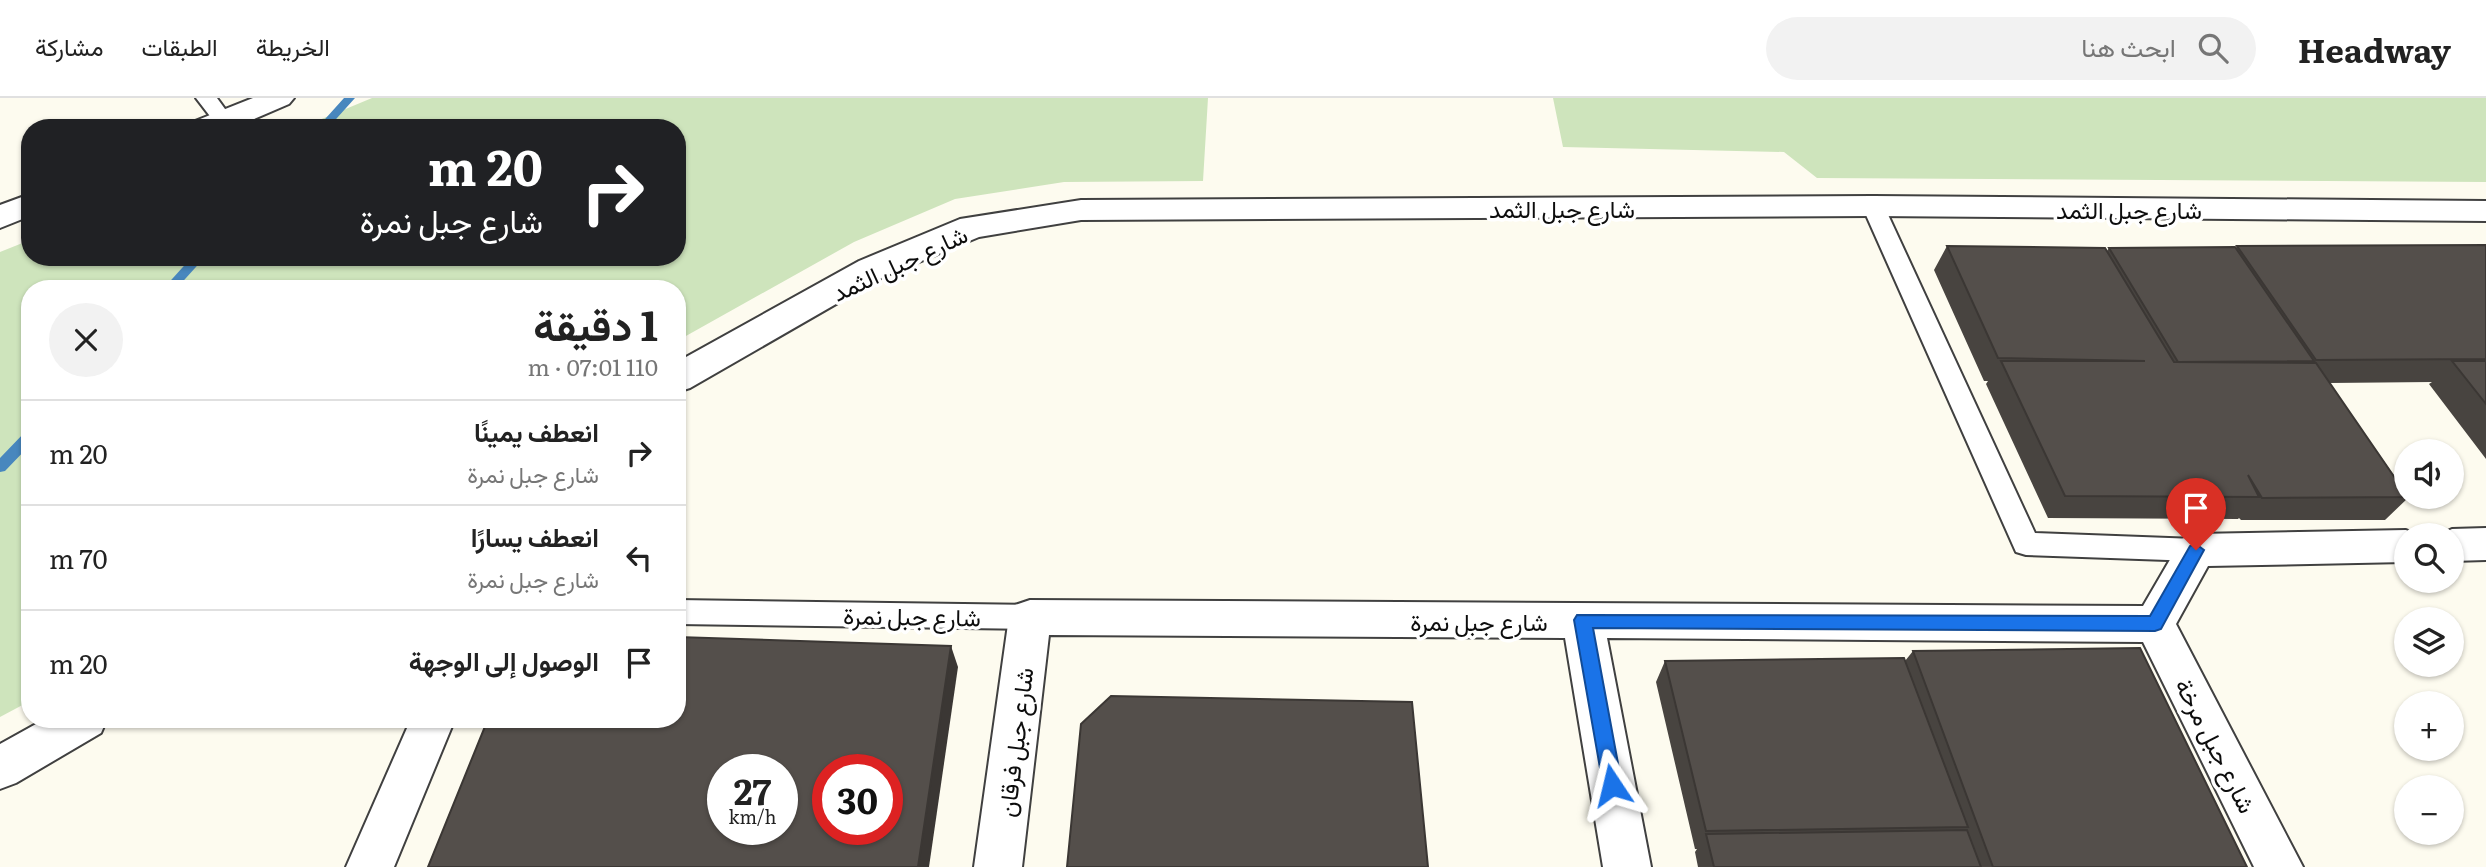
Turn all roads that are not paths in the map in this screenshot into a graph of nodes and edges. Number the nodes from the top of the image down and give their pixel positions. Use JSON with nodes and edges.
{"nodes":[{"id":1,"x":279,"y":98,"type":"edge"},
{"id":2,"x":212,"y":115,"type":"edge"},
{"id":3,"x":1873,"y":206,"type":"junction"},
{"id":4,"x":21,"y":208,"type":"edge"},
{"id":5,"x":2486,"y":211,"type":"edge"},
{"id":6,"x":0,"y":217,"type":"edge"},
{"id":7,"x":686,"y":374,"type":"edge"},
{"id":8,"x":2486,"y":544,"type":"edge"},
{"id":9,"x":2464,"y":545,"type":"edge"},
{"id":10,"x":2394,"y":546,"type":"edge"},
{"id":11,"x":2196,"y":550,"type":"junction"},
{"id":12,"x":686,"y":612,"type":"edge"},
{"id":13,"x":1030,"y":617,"type":"junction"},
{"id":14,"x":1583,"y":620,"type":"junction"},
{"id":15,"x":2155,"y":624,"type":"junction"},
{"id":16,"x":69,"y":728,"type":"edge"},
{"id":17,"x":429,"y":728,"type":"edge"},
{"id":18,"x":0,"y":768,"type":"edge"},
{"id":19,"x":370,"y":867,"type":"edge"},
{"id":20,"x":998,"y":867,"type":"edge"},
{"id":21,"x":1627,"y":867,"type":"edge"},
{"id":22,"x":2279,"y":867,"type":"edge"}],
"edges":[{"from":1,"to":2,"type":"street"},
{"from":3,"to":5,"type":"street","name":"شارع جبل الثمد"},
{"from":3,"to":7,"type":"street","name":"شارع جبل الثمد"},
{"from":3,"to":11,"type":"lane"},
{"from":4,"to":6,"type":"street"},
{"from":8,"to":9,"type":"street"},
{"from":10,"to":11,"type":"street"},
{"from":11,"to":15,"type":"street"},
{"from":12,"to":13,"type":"lane","name":"شارع جبل نمرة"},
{"from":13,"to":14,"type":"street","name":"شارع جبل نمرة"},
{"from":13,"to":20,"type":"street","name":"شارع جبل فرقان"},
{"from":14,"to":15,"type":"street","name":"شارع جبل نمرة"},
{"from":14,"to":21,"type":"street"},
{"from":15,"to":22,"type":"street","name":"شارع جبل مرخة"},
{"from":16,"to":18,"type":"street"},
{"from":17,"to":19,"type":"street"}]}
